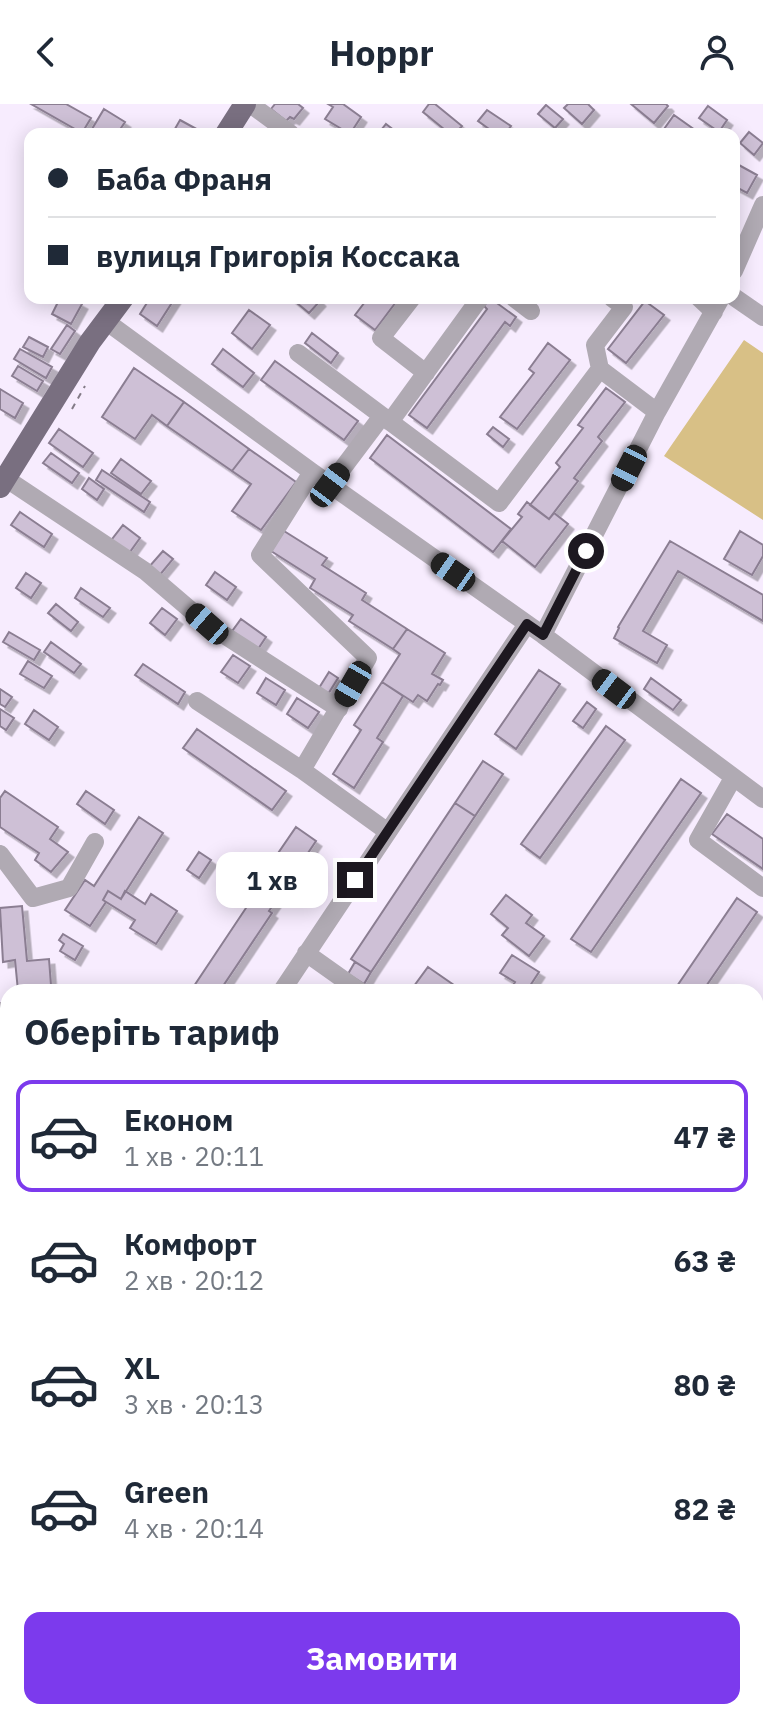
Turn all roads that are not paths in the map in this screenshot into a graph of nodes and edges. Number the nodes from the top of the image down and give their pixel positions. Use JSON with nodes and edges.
{"nodes":[{"id":1,"x":247,"y":104,"type":"edge"},
{"id":2,"x":230,"y":128,"type":"edge"},
{"id":3,"x":282,"y":128,"type":"edge"},
{"id":4,"x":763,"y":205,"type":"edge"},
{"id":5,"x":740,"y":257,"type":"edge"},
{"id":6,"x":740,"y":301,"type":"edge"},
{"id":7,"x":119,"y":304,"type":"edge"},
{"id":8,"x":407,"y":304,"type":"edge"},
{"id":9,"x":476,"y":304,"type":"edge"},
{"id":10,"x":522,"y":304,"type":"edge"},
{"id":11,"x":620,"y":304,"type":"edge"},
{"id":12,"x":718,"y":305,"type":"edge"},
{"id":13,"x":531,"y":311,"type":"dead end"},
{"id":14,"x":763,"y":317,"type":"edge"},
{"id":15,"x":107,"y":322,"type":"junction"},
{"id":16,"x":298,"y":353,"type":"dead end"},
{"id":17,"x":600,"y":369,"type":"junction"},
{"id":18,"x":426,"y":373,"type":"junction"},
{"id":19,"x":657,"y":412,"type":"junction"},
{"id":20,"x":386,"y":419,"type":"junction"},
{"id":21,"x":312,"y":472,"type":"junction"},
{"id":22,"x":3,"y":482,"type":"edge"},
{"id":23,"x":330,"y":485,"type":"junction"},
{"id":24,"x":527,"y":624,"type":"junction"},
{"id":25,"x":543,"y":635,"type":"junction"},
{"id":26,"x":197,"y":701,"type":"dead end"},
{"id":27,"x":339,"y":709,"type":"junction"},
{"id":28,"x":302,"y":770,"type":"junction"},
{"id":29,"x":733,"y":778,"type":"junction"},
{"id":30,"x":763,"y":799,"type":"edge"},
{"id":31,"x":388,"y":832,"type":"junction"},
{"id":32,"x":95,"y":842,"type":"dead end"},
{"id":33,"x":0,"y":854,"type":"edge"},
{"id":34,"x":763,"y":888,"type":"edge"},
{"id":35,"x":306,"y":953,"type":"junction"},
{"id":36,"x":286,"y":984,"type":"edge"},
{"id":37,"x":350,"y":984,"type":"edge"}],
"edges":[{"from":1,"to":2,"type":"main road"},
{"from":1,"to":3,"type":"street"},
{"from":4,"to":5,"type":"street"},
{"from":6,"to":14,"type":"street"},
{"from":7,"to":15,"type":"main road"},
{"from":8,"to":18,"type":"street"},
{"from":9,"to":18,"type":"street"},
{"from":10,"to":13,"type":"street"},
{"from":11,"to":17,"type":"street"},
{"from":12,"to":19,"type":"street"},
{"from":15,"to":21,"type":"street"},
{"from":15,"to":22,"type":"main road"},
{"from":16,"to":20,"type":"street"},
{"from":17,"to":19,"type":"street"},
{"from":17,"to":20,"type":"street"},
{"from":18,"to":20,"type":"street"},
{"from":19,"to":25,"type":"street"},
{"from":20,"to":23,"type":"street"},
{"from":21,"to":23,"type":"street"},
{"from":21,"to":27,"type":"street"},
{"from":22,"to":27,"type":"street"},
{"from":23,"to":24,"type":"street"},
{"from":24,"to":25,"type":"street"},
{"from":24,"to":31,"type":"street"},
{"from":25,"to":29,"type":"street"},
{"from":26,"to":28,"type":"street"},
{"from":27,"to":28,"type":"street"},
{"from":28,"to":31,"type":"street"},
{"from":29,"to":30,"type":"street"},
{"from":29,"to":34,"type":"street"},
{"from":31,"to":35,"type":"street"},
{"from":32,"to":33,"type":"street"},
{"from":35,"to":36,"type":"street"},
{"from":35,"to":37,"type":"street"}]}
